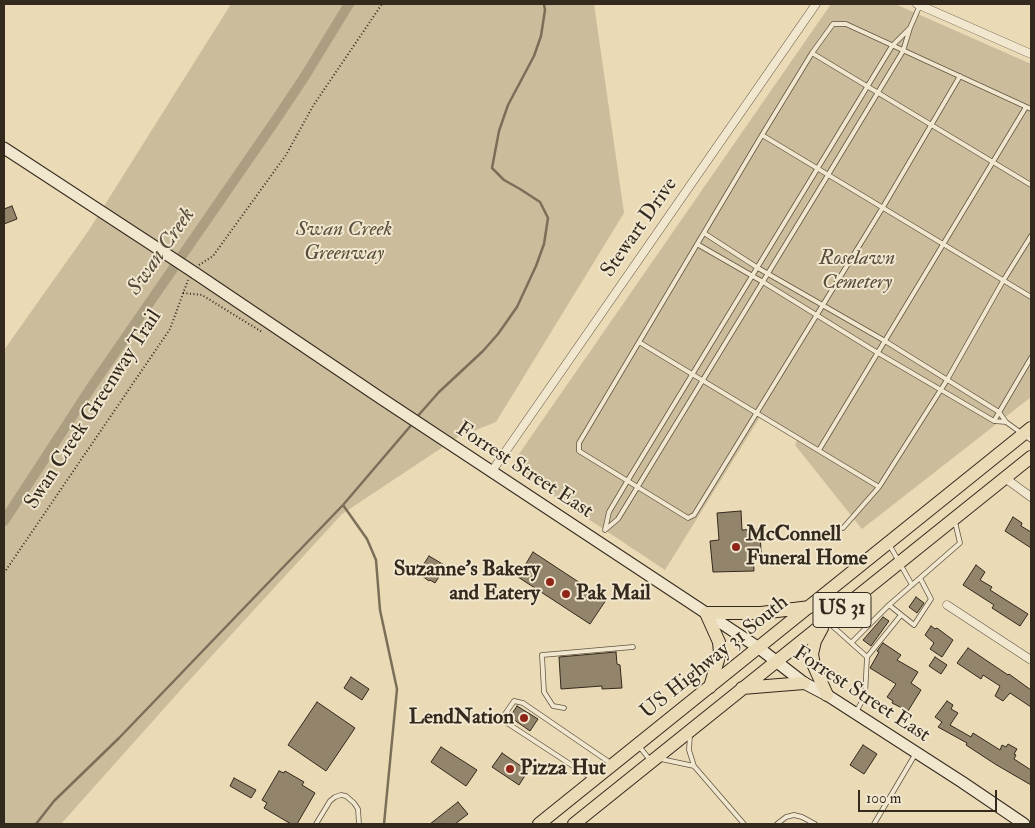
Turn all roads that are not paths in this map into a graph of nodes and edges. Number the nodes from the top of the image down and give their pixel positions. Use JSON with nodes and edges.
{"nodes":[{"id":1,"x":816,"y":4,"type":"edge"},
{"id":2,"x":919,"y":4,"type":"edge"},
{"id":3,"x":910,"y":28,"type":"junction"},
{"id":4,"x":892,"y":46,"type":"junction"},
{"id":5,"x":903,"y":51,"type":"junction"},
{"id":6,"x":812,"y":53,"type":"junction"},
{"id":7,"x":1031,"y":54,"type":"edge"},
{"id":8,"x":960,"y":76,"type":"junction"},
{"id":9,"x":868,"y":86,"type":"junction"},
{"id":10,"x":877,"y":92,"type":"junction"},
{"id":11,"x":1026,"y":107,"type":"junction"},
{"id":12,"x":1031,"y":109,"type":"edge"},
{"id":13,"x":931,"y":125,"type":"junction"},
{"id":14,"x":762,"y":135,"type":"junction"},
{"id":15,"x":4,"y":148,"type":"edge"},
{"id":16,"x":993,"y":162,"type":"junction"},
{"id":17,"x":818,"y":169,"type":"junction"},
{"id":18,"x":828,"y":175,"type":"junction"},
{"id":19,"x":1031,"y":185,"type":"edge"},
{"id":20,"x":883,"y":207,"type":"junction"},
{"id":21,"x":704,"y":233,"type":"junction"},
{"id":22,"x":1031,"y":236,"type":"edge"},
{"id":23,"x":698,"y":244,"type":"junction"},
{"id":24,"x":944,"y":244,"type":"junction"},
{"id":25,"x":758,"y":268,"type":"junction"},
{"id":26,"x":768,"y":273,"type":"junction"},
{"id":27,"x":753,"y":276,"type":"junction"},
{"id":28,"x":1003,"y":281,"type":"junction"},
{"id":29,"x":763,"y":282,"type":"junction"},
{"id":30,"x":1031,"y":297,"type":"edge"},
{"id":31,"x":822,"y":305,"type":"junction"},
{"id":32,"x":817,"y":314,"type":"junction"},
{"id":33,"x":639,"y":342,"type":"junction"},
{"id":34,"x":885,"y":342,"type":"junction"},
{"id":35,"x":878,"y":353,"type":"junction"},
{"id":36,"x":1031,"y":358,"type":"edge"},
{"id":37,"x":693,"y":374,"type":"junction"},
{"id":38,"x":703,"y":380,"type":"junction"},
{"id":39,"x":946,"y":380,"type":"junction"},
{"id":40,"x":940,"y":390,"type":"junction"},
{"id":41,"x":999,"y":412,"type":"junction"},
{"id":42,"x":757,"y":413,"type":"junction"},
{"id":43,"x":994,"y":421,"type":"junction"},
{"id":44,"x":1006,"y":422,"type":"junction"},
{"id":45,"x":1029,"y":434,"type":"edge"},
{"id":46,"x":819,"y":450,"type":"junction"},
{"id":47,"x":1031,"y":457,"type":"edge"},
{"id":48,"x":492,"y":471,"type":"junction"},
{"id":49,"x":1005,"y":478,"type":"junction"},
{"id":50,"x":628,"y":480,"type":"junction"},
{"id":51,"x":638,"y":486,"type":"junction"},
{"id":52,"x":879,"y":487,"type":"junction"},
{"id":53,"x":1031,"y":497,"type":"edge"},
{"id":54,"x":954,"y":519,"type":"junction"},
{"id":55,"x":843,"y":528,"type":"dead end"},
{"id":56,"x":605,"y":530,"type":"junction"},
{"id":57,"x":598,"y":542,"type":"junction"},
{"id":58,"x":888,"y":542,"type":"junction"},
{"id":59,"x":899,"y":563,"type":"junction"},
{"id":60,"x":920,"y":578,"type":"junction"},
{"id":61,"x":912,"y":585,"type":"junction"},
{"id":62,"x":889,"y":605,"type":"junction"},
{"id":63,"x":947,"y":605,"type":"dead end"},
{"id":64,"x":810,"y":607,"type":"junction"},
{"id":65,"x":706,"y":613,"type":"junction"},
{"id":66,"x":900,"y":615,"type":"junction"},
{"id":67,"x":826,"y":623,"type":"junction"},
{"id":68,"x":852,"y":642,"type":"junction"},
{"id":69,"x":633,"y":648,"type":"dead end"},
{"id":70,"x":759,"y":648,"type":"junction"},
{"id":71,"x":867,"y":657,"type":"junction"},
{"id":72,"x":1031,"y":660,"type":"edge"},
{"id":73,"x":776,"y":662,"type":"junction"},
{"id":74,"x":804,"y":683,"type":"junction"},
{"id":75,"x":710,"y":687,"type":"junction"},
{"id":76,"x":742,"y":688,"type":"junction"},
{"id":77,"x":826,"y":695,"type":"junction"},
{"id":78,"x":564,"y":708,"type":"dead end"},
{"id":79,"x":855,"y":714,"type":"junction"},
{"id":80,"x":690,"y":731,"type":"junction"},
{"id":81,"x":638,"y":745,"type":"junction"},
{"id":82,"x":917,"y":753,"type":"junction"},
{"id":83,"x":653,"y":761,"type":"junction"},
{"id":84,"x":614,"y":765,"type":"junction"},
{"id":85,"x":694,"y":766,"type":"junction"},
{"id":86,"x":594,"y":780,"type":"junction"},
{"id":87,"x":316,"y":824,"type":"edge"},
{"id":88,"x":359,"y":824,"type":"edge"},
{"id":89,"x":539,"y":824,"type":"edge"},
{"id":90,"x":574,"y":824,"type":"edge"},
{"id":91,"x":744,"y":824,"type":"edge"},
{"id":92,"x":777,"y":824,"type":"edge"},
{"id":93,"x":815,"y":824,"type":"edge"},
{"id":94,"x":874,"y":824,"type":"edge"},
{"id":95,"x":1024,"y":824,"type":"edge"}],
"edges":[{"from":1,"to":48,"type":"street","name":"Stewart Drive"},
{"from":2,"to":3,"type":"lane"},
{"from":2,"to":7,"type":"street"},
{"from":3,"to":4,"type":"lane"},
{"from":3,"to":5,"type":"lane"},
{"from":4,"to":5,"type":"lane"},
{"from":4,"to":6,"type":"lane"},
{"from":4,"to":9,"type":"lane"},
{"from":5,"to":8,"type":"lane"},
{"from":5,"to":10,"type":"lane"},
{"from":6,"to":9,"type":"lane"},
{"from":6,"to":14,"type":"lane"},
{"from":8,"to":11,"type":"lane"},
{"from":8,"to":13,"type":"lane"},
{"from":9,"to":10,"type":"lane"},
{"from":9,"to":17,"type":"lane"},
{"from":10,"to":13,"type":"lane"},
{"from":10,"to":18,"type":"lane"},
{"from":11,"to":12,"type":"lane"},
{"from":11,"to":16,"type":"lane"},
{"from":13,"to":16,"type":"lane"},
{"from":13,"to":20,"type":"lane"},
{"from":14,"to":17,"type":"lane"},
{"from":14,"to":21,"type":"lane"},
{"from":15,"to":48,"type":"street","name":"Forrest Street East","bridge":true},
{"from":16,"to":19,"type":"lane"},
{"from":16,"to":24,"type":"lane"},
{"from":17,"to":18,"type":"lane"},
{"from":17,"to":25,"type":"lane"},
{"from":18,"to":20,"type":"lane"},
{"from":18,"to":26,"type":"lane"},
{"from":20,"to":24,"type":"lane"},
{"from":20,"to":31,"type":"lane"},
{"from":21,"to":23,"type":"lane"},
{"from":21,"to":25,"type":"lane"},
{"from":22,"to":28,"type":"lane"},
{"from":23,"to":27,"type":"lane"},
{"from":23,"to":33,"type":"lane"},
{"from":24,"to":28,"type":"lane"},
{"from":24,"to":34,"type":"lane"},
{"from":25,"to":26,"type":"lane"},
{"from":25,"to":27,"type":"lane"},
{"from":26,"to":29,"type":"lane"},
{"from":26,"to":31,"type":"lane"},
{"from":27,"to":29,"type":"lane"},
{"from":27,"to":37,"type":"lane"},
{"from":28,"to":30,"type":"lane"},
{"from":28,"to":39,"type":"lane"},
{"from":29,"to":32,"type":"lane"},
{"from":29,"to":38,"type":"lane"},
{"from":31,"to":32,"type":"lane"},
{"from":31,"to":34,"type":"lane"},
{"from":32,"to":35,"type":"lane"},
{"from":32,"to":42,"type":"lane"},
{"from":33,"to":37,"type":"lane"},
{"from":33,"to":50,"type":"lane"},
{"from":34,"to":35,"type":"lane"},
{"from":34,"to":39,"type":"lane"},
{"from":35,"to":40,"type":"lane"},
{"from":35,"to":46,"type":"lane"},
{"from":36,"to":41,"type":"lane"},
{"from":37,"to":38,"type":"lane"},
{"from":37,"to":50,"type":"lane"},
{"from":38,"to":42,"type":"lane"},
{"from":38,"to":51,"type":"lane"},
{"from":39,"to":40,"type":"lane"},
{"from":39,"to":41,"type":"lane"},
{"from":40,"to":43,"type":"lane"},
{"from":40,"to":52,"type":"lane"},
{"from":41,"to":43,"type":"lane"},
{"from":41,"to":44,"type":"lane"},
{"from":42,"to":46,"type":"lane"},
{"from":42,"to":51,"type":"lane"},
{"from":43,"to":44,"type":"lane"},
{"from":44,"to":45,"type":"lane"},
{"from":45,"to":58,"type":"main road","name":"US Highway 31 South","number":"US 31"},
{"from":46,"to":52,"type":"lane"},
{"from":47,"to":49,"type":"main road","name":"US Highway 31 South","number":"US 31"},
{"from":48,"to":57,"type":"street","name":"Forrest Street East"},
{"from":49,"to":53,"type":"street"},
{"from":49,"to":54,"type":"main road","name":"US Highway 31 South","number":"US 31"},
{"from":50,"to":51,"type":"lane"},
{"from":50,"to":56,"type":"lane"},
{"from":51,"to":56,"type":"lane"},
{"from":52,"to":55,"type":"lane"},
{"from":54,"to":59,"type":"main road","name":"US Highway 31 South","number":"US 31"},
{"from":54,"to":60,"type":"lane"},
{"from":56,"to":57,"type":"lane"},
{"from":57,"to":65,"type":"street","name":"Forrest Street East"},
{"from":58,"to":59,"type":"lane"},
{"from":58,"to":64,"type":"main road","name":"US Highway 31 South","number":"US 31"},
{"from":59,"to":61,"type":"lane"},
{"from":59,"to":67,"type":"main road","name":"US Highway 31 South","number":"US 31"},
{"from":60,"to":61,"type":"lane"},
{"from":60,"to":66,"type":"lane"},
{"from":61,"to":62,"type":"lane"},
{"from":62,"to":66,"type":"lane"},
{"from":62,"to":68,"type":"lane"},
{"from":63,"to":72,"type":"street"},
{"from":64,"to":65,"type":"main road"},
{"from":64,"to":70,"type":"main road","name":"US Highway 31 South","number":"US 31"},
{"from":65,"to":70,"type":"street","name":"Forrest Street East"},
{"from":65,"to":75,"type":"main road"},
{"from":66,"to":71,"type":"lane"},
{"from":67,"to":68,"type":"lane"},
{"from":67,"to":73,"type":"main road","name":"US Highway 31 South","number":"US 31"},
{"from":67,"to":77,"type":"main road"},
{"from":68,"to":71,"type":"lane"},
{"from":69,"to":78,"type":"lane"},
{"from":70,"to":73,"type":"street","name":"Forrest Street East"},
{"from":70,"to":75,"type":"main road","name":"US Highway 31 South","number":"US 31"},
{"from":71,"to":79,"type":"lane"},
{"from":73,"to":74,"type":"street","name":"Forrest Street East"},
{"from":73,"to":76,"type":"main road","name":"US Highway 31 South","number":"US 31"},
{"from":74,"to":76,"type":"main road"},
{"from":74,"to":77,"type":"street","name":"Forrest Street East"},
{"from":75,"to":81,"type":"main road","name":"US Highway 31 South","number":"US 31"},
{"from":76,"to":80,"type":"main road","name":"US Highway 31 South","number":"US 31"},
{"from":77,"to":79,"type":"street","name":"Forrest Street East"},
{"from":79,"to":82,"type":"street","name":"Forrest Street East"},
{"from":80,"to":83,"type":"main road","name":"US Highway 31 South","number":"US 31"},
{"from":80,"to":85,"type":"lane"},
{"from":81,"to":83,"type":"lane"},
{"from":81,"to":84,"type":"main road","name":"US Highway 31 South","number":"US 31"},
{"from":82,"to":94,"type":"lane"},
{"from":82,"to":95,"type":"street","name":"Forrest Street East"},
{"from":83,"to":85,"type":"lane"},
{"from":83,"to":90,"type":"main road","name":"US Highway 31 South","number":"US 31"},
{"from":84,"to":86,"type":"main road","name":"US Highway 31 South","number":"US 31"},
{"from":84,"to":86,"type":"lane"},
{"from":85,"to":91,"type":"lane"},
{"from":86,"to":89,"type":"main road","name":"US Highway 31 South","number":"US 31"},
{"from":87,"to":88,"type":"lane"},
{"from":92,"to":93,"type":"lane"}]}
